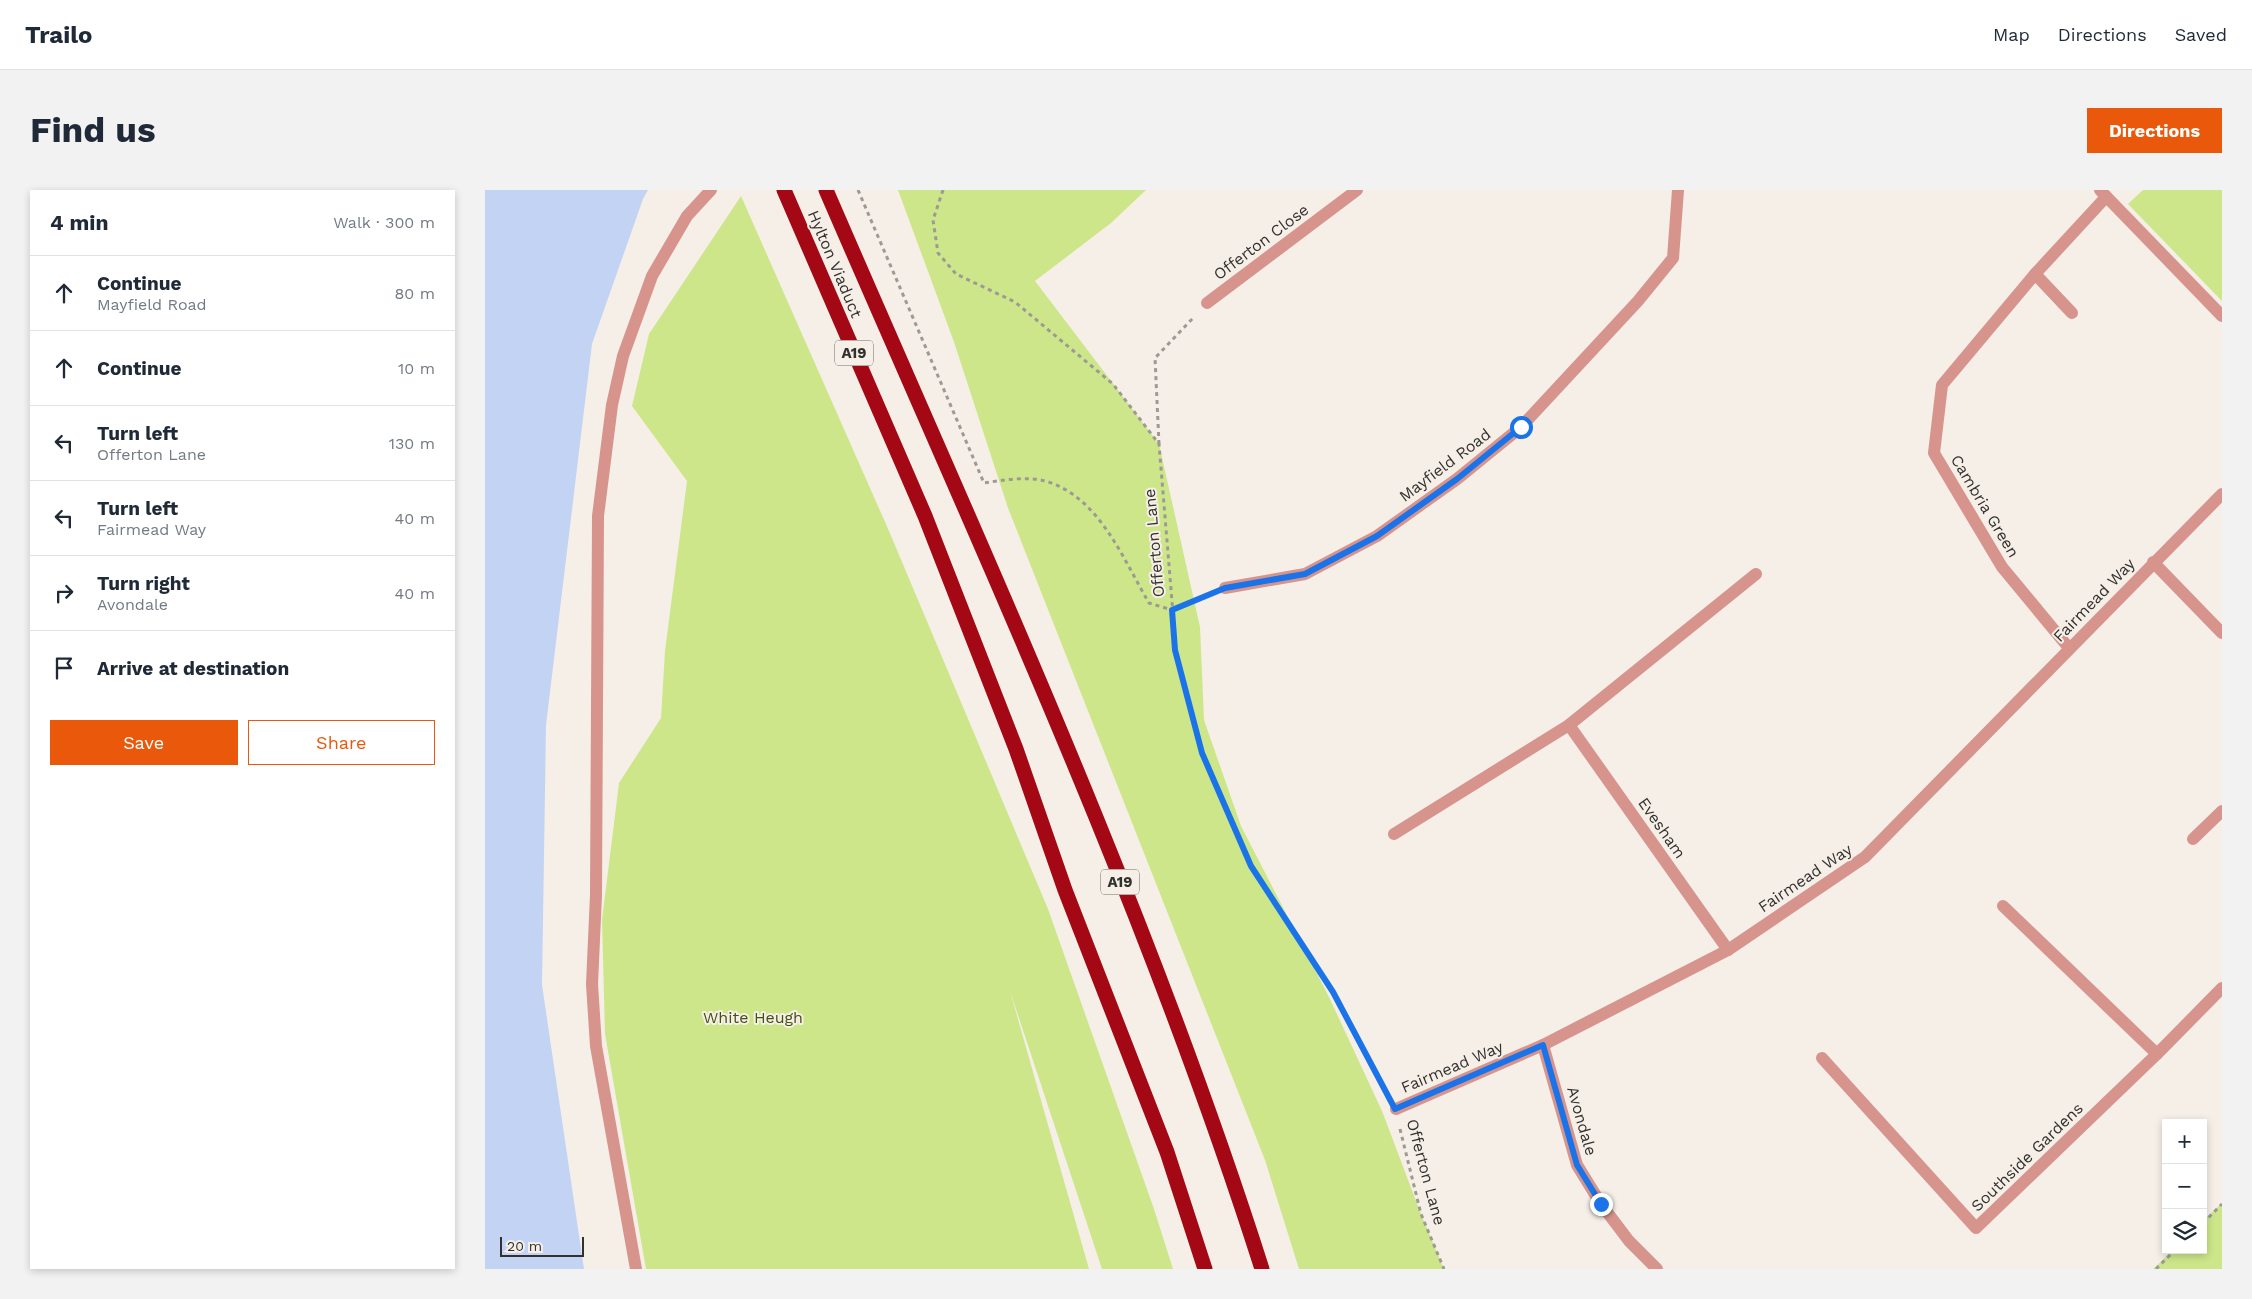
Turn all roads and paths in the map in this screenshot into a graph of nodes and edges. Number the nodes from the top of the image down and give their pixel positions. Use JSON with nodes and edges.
{"nodes":[{"id":1,"x":711,"y":190,"type":"edge"},
{"id":2,"x":784,"y":190,"type":"edge"},
{"id":3,"x":826,"y":190,"type":"edge"},
{"id":4,"x":858,"y":190,"type":"edge"},
{"id":5,"x":943,"y":190,"type":"edge"},
{"id":6,"x":1357,"y":190,"type":"edge"},
{"id":7,"x":1678,"y":190,"type":"edge"},
{"id":8,"x":2103,"y":193,"type":"edge"},
{"id":9,"x":2035,"y":274,"type":"junction"},
{"id":10,"x":1207,"y":303,"type":"joint"},
{"id":11,"x":2072,"y":313,"type":"dead end"},
{"id":12,"x":2222,"y":316,"type":"edge"},
{"id":13,"x":1159,"y":444,"type":"junction"},
{"id":14,"x":2222,"y":494,"type":"edge"},
{"id":15,"x":2153,"y":562,"type":"junction"},
{"id":16,"x":1756,"y":574,"type":"dead end"},
{"id":17,"x":1225,"y":588,"type":"joint"},
{"id":18,"x":1172,"y":610,"type":"junction"},
{"id":19,"x":2222,"y":633,"type":"edge"},
{"id":20,"x":2069,"y":648,"type":"junction"},
{"id":21,"x":1569,"y":725,"type":"junction"},
{"id":22,"x":2222,"y":811,"type":"edge"},
{"id":23,"x":1394,"y":834,"type":"dead end"},
{"id":24,"x":2193,"y":839,"type":"dead end"},
{"id":25,"x":2003,"y":906,"type":"dead end"},
{"id":26,"x":1728,"y":950,"type":"junction"},
{"id":27,"x":2222,"y":988,"type":"edge"},
{"id":28,"x":1543,"y":1045,"type":"junction"},
{"id":29,"x":2157,"y":1054,"type":"junction"},
{"id":30,"x":1822,"y":1058,"type":"dead end"},
{"id":31,"x":1395,"y":1109,"type":"junction"},
{"id":32,"x":2222,"y":1204,"type":"edge"},
{"id":33,"x":2207,"y":1219,"type":"edge"},
{"id":34,"x":2171,"y":1254,"type":"edge"},
{"id":35,"x":636,"y":1269,"type":"edge"},
{"id":36,"x":1205,"y":1269,"type":"edge"},
{"id":37,"x":1262,"y":1269,"type":"edge"},
{"id":38,"x":1444,"y":1269,"type":"edge"},
{"id":39,"x":1657,"y":1269,"type":"edge"},
{"id":40,"x":2156,"y":1269,"type":"edge"}],
"edges":[{"from":1,"to":35,"type":"street"},
{"from":2,"to":36,"type":"highway","name":"Hylton Viaduct","number":"A19"},
{"from":3,"to":37,"type":"highway","name":"Hylton Viaduct","number":"A19"},
{"from":4,"to":18,"type":"path"},
{"from":5,"to":13,"type":"path"},
{"from":6,"to":10,"type":"street","name":"Offerton Close"},
{"from":7,"to":17,"type":"street","name":"Mayfield Road"},
{"from":8,"to":9,"type":"street","name":"Cambria Green"},
{"from":8,"to":12,"type":"street"},
{"from":9,"to":11,"type":"street"},
{"from":9,"to":20,"type":"street","name":"Cambria Green"},
{"from":10,"to":13,"type":"path","name":"Offerton Lane"},
{"from":13,"to":18,"type":"path","name":"Offerton Lane"},
{"from":14,"to":15,"type":"street","name":"Fairmead Way"},
{"from":15,"to":19,"type":"street"},
{"from":15,"to":20,"type":"street","name":"Fairmead Way"},
{"from":16,"to":21,"type":"street"},
{"from":17,"to":18,"type":"path"},
{"from":18,"to":31,"type":"path","name":"Offerton Lane"},
{"from":20,"to":26,"type":"street","name":"Fairmead Way"},
{"from":21,"to":23,"type":"street"},
{"from":21,"to":26,"type":"street","name":"Evesham"},
{"from":22,"to":24,"type":"street"},
{"from":25,"to":29,"type":"street"},
{"from":26,"to":28,"type":"street","name":"Fairmead Way"},
{"from":27,"to":29,"type":"street","name":"Southside Gardens"},
{"from":28,"to":31,"type":"street","name":"Fairmead Way"},
{"from":28,"to":39,"type":"street","name":"Avondale"},
{"from":29,"to":30,"type":"street","name":"Southside Gardens"},
{"from":31,"to":38,"type":"path","name":"Offerton Lane"},
{"from":32,"to":33,"type":"path"},
{"from":34,"to":40,"type":"path"}]}
